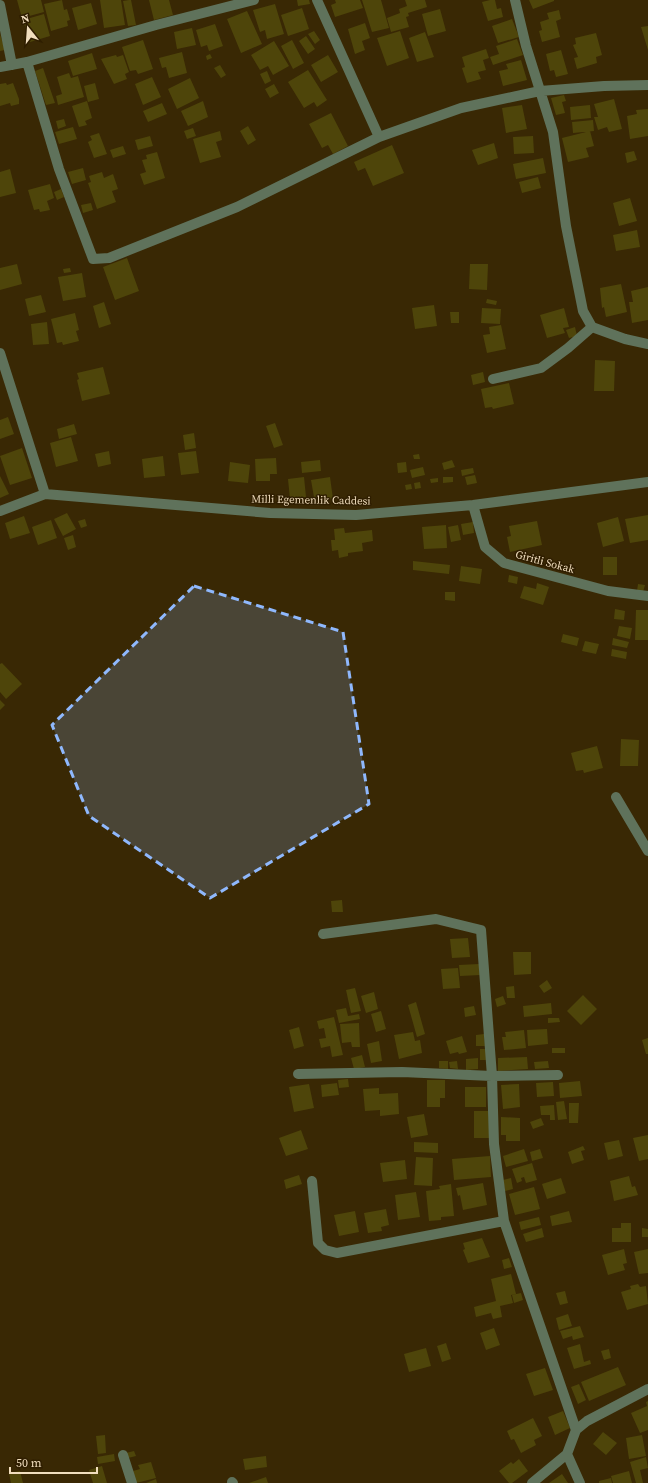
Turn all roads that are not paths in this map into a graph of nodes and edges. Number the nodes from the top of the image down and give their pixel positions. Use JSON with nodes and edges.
{"nodes":[{"id":1,"x":254,"y":0,"type":"edge"},
{"id":2,"x":317,"y":0,"type":"edge"},
{"id":3,"x":515,"y":0,"type":"edge"},
{"id":4,"x":0,"y":5,"type":"edge"},
{"id":5,"x":27,"y":62,"type":"junction"},
{"id":6,"x":12,"y":66,"type":"junction"},
{"id":7,"x":0,"y":67,"type":"edge"},
{"id":8,"x":648,"y":85,"type":"edge"},
{"id":9,"x":540,"y":91,"type":"junction"},
{"id":10,"x":379,"y":137,"type":"junction"},
{"id":11,"x":592,"y":327,"type":"junction"},
{"id":12,"x":648,"y":344,"type":"edge"},
{"id":13,"x":0,"y":353,"type":"edge"},
{"id":14,"x":493,"y":379,"type":"dead end"},
{"id":15,"x":648,"y":482,"type":"edge"},
{"id":16,"x":44,"y":494,"type":"junction"},
{"id":17,"x":473,"y":505,"type":"junction"},
{"id":18,"x":0,"y":511,"type":"edge"},
{"id":19,"x":648,"y":596,"type":"edge"},
{"id":20,"x":616,"y":797,"type":"dead end"},
{"id":21,"x":648,"y":851,"type":"edge"},
{"id":22,"x":323,"y":934,"type":"dead end"},
{"id":23,"x":298,"y":1074,"type":"dead end"},
{"id":24,"x":558,"y":1075,"type":"dead end"},
{"id":25,"x":492,"y":1076,"type":"junction"},
{"id":26,"x":312,"y":1182,"type":"dead end"},
{"id":27,"x":504,"y":1221,"type":"junction"},
{"id":28,"x":648,"y":1389,"type":"edge"},
{"id":29,"x":576,"y":1430,"type":"junction"},
{"id":30,"x":567,"y":1454,"type":"junction"},
{"id":31,"x":123,"y":1455,"type":"dead end"},
{"id":32,"x":132,"y":1483,"type":"edge"},
{"id":33,"x":532,"y":1483,"type":"edge"},
{"id":34,"x":580,"y":1483,"type":"edge"}],
"edges":[{"from":1,"to":5,"type":"street"},
{"from":2,"to":10,"type":"street"},
{"from":3,"to":9,"type":"street"},
{"from":4,"to":6,"type":"street"},
{"from":5,"to":6,"type":"street"},
{"from":5,"to":10,"type":"street"},
{"from":6,"to":7,"type":"street"},
{"from":8,"to":9,"type":"street"},
{"from":9,"to":10,"type":"street"},
{"from":9,"to":11,"type":"street"},
{"from":11,"to":12,"type":"street"},
{"from":11,"to":14,"type":"street"},
{"from":13,"to":16,"type":"street"},
{"from":15,"to":17,"type":"street","name":"Milli Egemenlik Caddesi"},
{"from":16,"to":17,"type":"street","name":"Milli Egemenlik Caddesi"},
{"from":16,"to":18,"type":"street","name":"Milli Egemenlik Caddesi"},
{"from":17,"to":19,"type":"street","name":"Giritli Sokak"},
{"from":20,"to":21,"type":"street"},
{"from":22,"to":25,"type":"street"},
{"from":23,"to":25,"type":"street"},
{"from":24,"to":25,"type":"street"},
{"from":25,"to":27,"type":"street"},
{"from":26,"to":27,"type":"street"},
{"from":27,"to":29,"type":"street"},
{"from":28,"to":29,"type":"street"},
{"from":29,"to":30,"type":"street"},
{"from":30,"to":33,"type":"street"},
{"from":30,"to":34,"type":"street"},
{"from":31,"to":32,"type":"street"}]}
